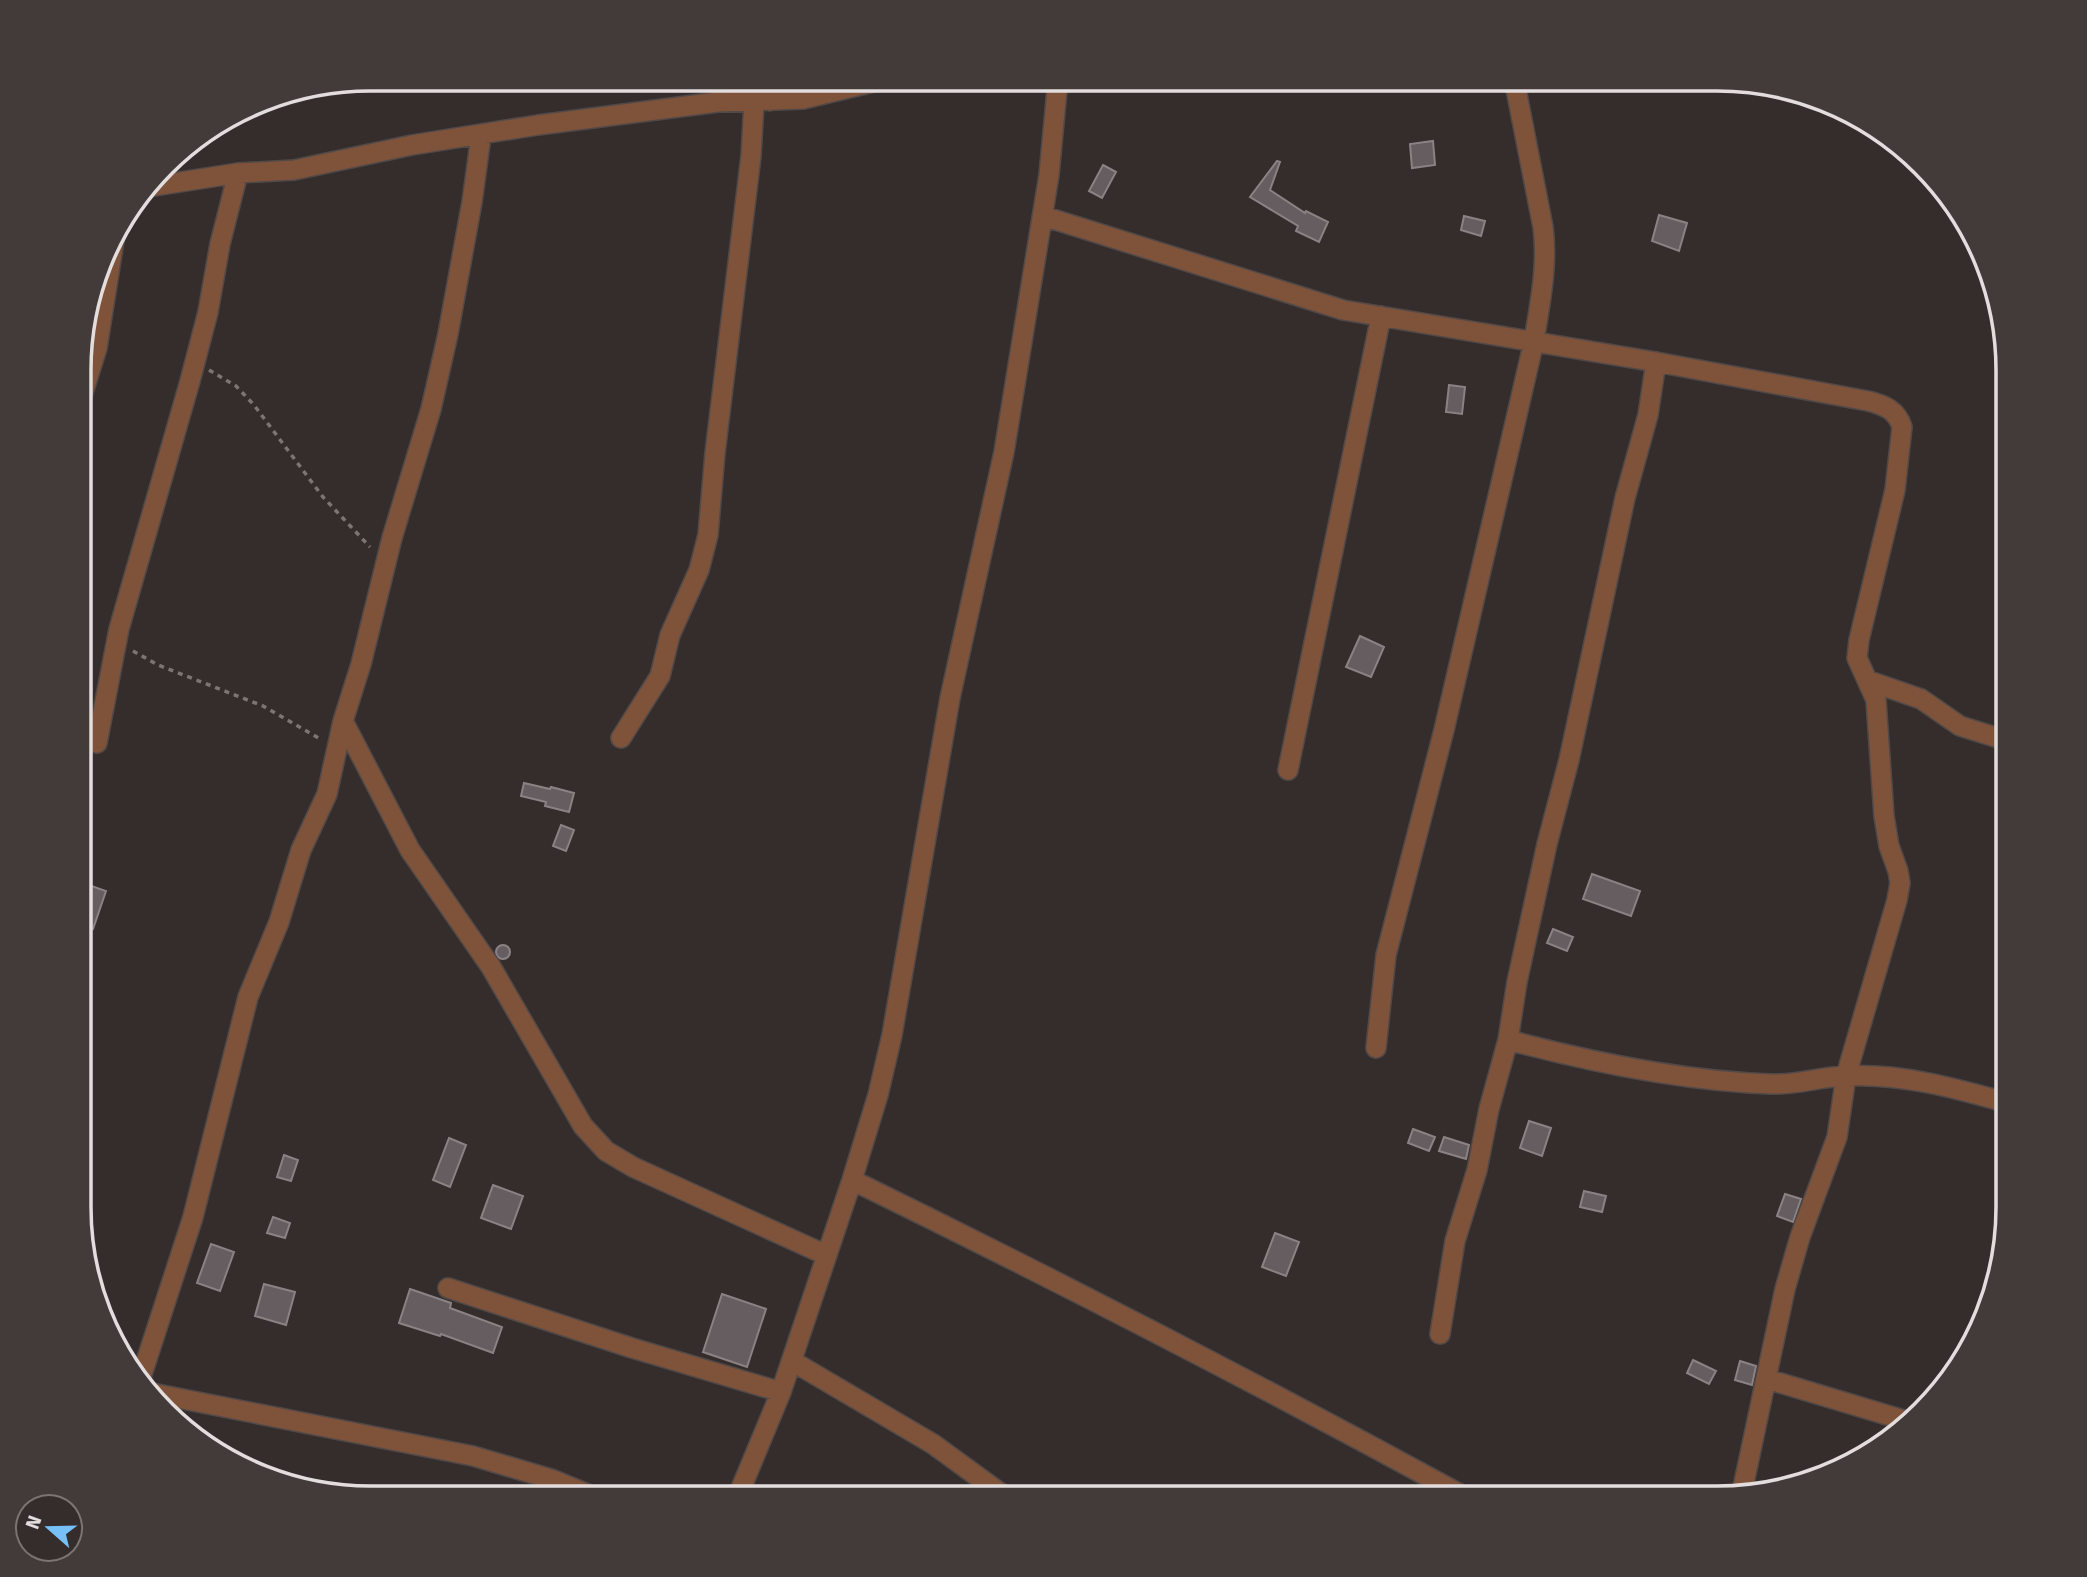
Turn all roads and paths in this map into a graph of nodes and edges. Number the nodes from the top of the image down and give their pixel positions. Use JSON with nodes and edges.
{"nodes":[{"id":1,"x":767,"y":91,"type":"edge"},
{"id":2,"x":839,"y":91,"type":"edge"},
{"id":3,"x":1057,"y":91,"type":"edge"},
{"id":4,"x":1516,"y":91,"type":"edge"},
{"id":5,"x":762,"y":102,"type":"junction"},
{"id":6,"x":481,"y":135,"type":"junction"},
{"id":7,"x":238,"y":173,"type":"junction"},
{"id":8,"x":161,"y":185,"type":"edge"},
{"id":9,"x":1043,"y":216,"type":"junction"},
{"id":10,"x":109,"y":271,"type":"edge"},
{"id":11,"x":1381,"y":316,"type":"junction"},
{"id":12,"x":1534,"y":341,"type":"junction"},
{"id":13,"x":1656,"y":362,"type":"junction"},
{"id":14,"x":195,"y":364,"type":"junction"},
{"id":15,"x":91,"y":367,"type":"edge"},
{"id":16,"x":386,"y":564,"type":"junction"},
{"id":17,"x":117,"y":640,"type":"junction"},
{"id":18,"x":1869,"y":681,"type":"junction"},
{"id":19,"x":343,"y":722,"type":"junction"},
{"id":20,"x":1996,"y":737,"type":"edge"},
{"id":21,"x":621,"y":738,"type":"dead end"},
{"id":22,"x":97,"y":743,"type":"dead end"},
{"id":23,"x":337,"y":749,"type":"junction"},
{"id":24,"x":1288,"y":770,"type":"dead end"},
{"id":25,"x":1508,"y":1040,"type":"junction"},
{"id":26,"x":1376,"y":1048,"type":"dead end"},
{"id":27,"x":1846,"y":1076,"type":"junction"},
{"id":28,"x":1996,"y":1100,"type":"edge"},
{"id":29,"x":852,"y":1180,"type":"junction"},
{"id":30,"x":826,"y":1255,"type":"junction"},
{"id":31,"x":449,"y":1288,"type":"dead end"},
{"id":32,"x":1440,"y":1334,"type":"dead end"},
{"id":33,"x":792,"y":1361,"type":"junction"},
{"id":34,"x":143,"y":1369,"type":"edge"},
{"id":35,"x":1767,"y":1379,"type":"junction"},
{"id":36,"x":782,"y":1392,"type":"junction"},
{"id":37,"x":164,"y":1395,"type":"edge"},
{"id":38,"x":1899,"y":1419,"type":"edge"},
{"id":39,"x":1744,"y":1485,"type":"edge"},
{"id":40,"x":568,"y":1486,"type":"edge"},
{"id":41,"x":742,"y":1486,"type":"edge"},
{"id":42,"x":991,"y":1486,"type":"edge"},
{"id":43,"x":1445,"y":1486,"type":"edge"}],
"edges":[{"from":1,"to":5,"type":"street"},
{"from":2,"to":5,"type":"street"},
{"from":3,"to":9,"type":"street"},
{"from":4,"to":12,"type":"street"},
{"from":5,"to":6,"type":"street"},
{"from":5,"to":21,"type":"street"},
{"from":6,"to":7,"type":"street"},
{"from":6,"to":16,"type":"street"},
{"from":7,"to":8,"type":"street"},
{"from":7,"to":14,"type":"street"},
{"from":9,"to":11,"type":"street"},
{"from":9,"to":29,"type":"street"},
{"from":10,"to":15,"type":"street"},
{"from":11,"to":12,"type":"street"},
{"from":11,"to":24,"type":"street"},
{"from":12,"to":13,"type":"street"},
{"from":12,"to":26,"type":"street"},
{"from":13,"to":18,"type":"street"},
{"from":13,"to":25,"type":"street"},
{"from":14,"to":16,"type":"path"},
{"from":14,"to":17,"type":"street"},
{"from":16,"to":19,"type":"street"},
{"from":17,"to":22,"type":"street"},
{"from":17,"to":23,"type":"path"},
{"from":18,"to":20,"type":"street"},
{"from":18,"to":27,"type":"street"},
{"from":19,"to":23,"type":"street"},
{"from":19,"to":30,"type":"street"},
{"from":23,"to":34,"type":"street"},
{"from":25,"to":27,"type":"street"},
{"from":25,"to":32,"type":"street"},
{"from":27,"to":28,"type":"street"},
{"from":27,"to":35,"type":"street"},
{"from":29,"to":30,"type":"street"},
{"from":29,"to":43,"type":"street"},
{"from":30,"to":33,"type":"street"},
{"from":31,"to":36,"type":"street"},
{"from":33,"to":36,"type":"street"},
{"from":33,"to":42,"type":"street"},
{"from":35,"to":38,"type":"street"},
{"from":35,"to":39,"type":"street"},
{"from":36,"to":41,"type":"street"},
{"from":37,"to":40,"type":"street"}]}
